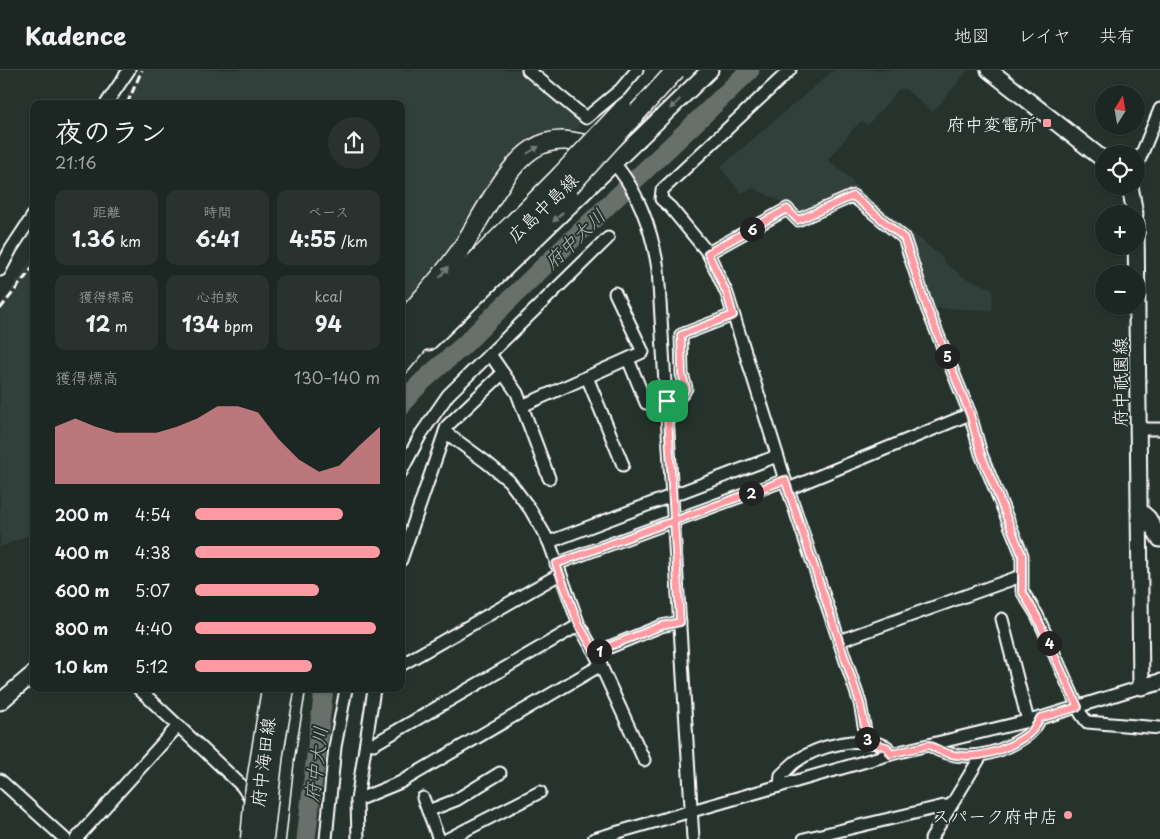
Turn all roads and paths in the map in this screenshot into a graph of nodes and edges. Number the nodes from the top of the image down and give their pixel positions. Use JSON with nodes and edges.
{"nodes":[{"id":1,"x":129,"y":70,"type":"edge"},
{"id":2,"x":528,"y":70,"type":"edge"},
{"id":3,"x":637,"y":70,"type":"edge"},
{"id":4,"x":661,"y":70,"type":"edge"},
{"id":5,"x":669,"y":70,"type":"edge"},
{"id":6,"x":676,"y":70,"type":"edge"},
{"id":7,"x":790,"y":70,"type":"edge"},
{"id":8,"x":989,"y":70,"type":"edge"},
{"id":9,"x":706,"y":71,"type":"edge"},
{"id":10,"x":109,"y":100,"type":"edge"},
{"id":11,"x":1160,"y":109,"type":"edge"},
{"id":12,"x":1145,"y":146,"type":"edge"},
{"id":13,"x":599,"y":148,"type":"junction"},
{"id":14,"x":1095,"y":153,"type":"edge"},
{"id":15,"x":617,"y":167,"type":"junction"},
{"id":16,"x":565,"y":181,"type":"junction"},
{"id":17,"x":30,"y":220,"type":"edge"},
{"id":18,"x":608,"y":238,"type":"dead end"},
{"id":19,"x":708,"y":253,"type":"junction"},
{"id":20,"x":1136,"y":255,"type":"edge"},
{"id":21,"x":0,"y":270,"type":"edge"},
{"id":22,"x":615,"y":293,"type":"dead end"},
{"id":23,"x":733,"y":315,"type":"junction"},
{"id":24,"x":405,"y":318,"type":"edge"},
{"id":25,"x":405,"y":338,"type":"edge"},
{"id":26,"x":405,"y":342,"type":"edge"},
{"id":27,"x":490,"y":354,"type":"junction"},
{"id":28,"x":628,"y":359,"type":"junction"},
{"id":29,"x":405,"y":361,"type":"edge"},
{"id":30,"x":405,"y":367,"type":"edge"},
{"id":31,"x":503,"y":373,"type":"junction"},
{"id":32,"x":586,"y":377,"type":"junction"},
{"id":33,"x":667,"y":401,"type":"junction"},
{"id":34,"x":522,"y":406,"type":"junction"},
{"id":35,"x":970,"y":414,"type":"junction"},
{"id":36,"x":1138,"y":429,"type":"junction"},
{"id":37,"x":1160,"y":429,"type":"edge"},
{"id":38,"x":445,"y":432,"type":"junction"},
{"id":39,"x":777,"y":456,"type":"junction"},
{"id":40,"x":405,"y":465,"type":"edge"},
{"id":41,"x":622,"y":465,"type":"dead end"},
{"id":42,"x":549,"y":478,"type":"dead end"},
{"id":43,"x":786,"y":485,"type":"junction"},
{"id":44,"x":672,"y":496,"type":"junction"},
{"id":45,"x":1139,"y":510,"type":"junction"},
{"id":46,"x":674,"y":521,"type":"junction"},
{"id":47,"x":1160,"y":539,"type":"edge"},
{"id":48,"x":549,"y":542,"type":"junction"},
{"id":49,"x":405,"y":548,"type":"edge"},
{"id":50,"x":558,"y":569,"type":"junction"},
{"id":51,"x":1021,"y":576,"type":"junction"},
{"id":52,"x":1002,"y":619,"type":"dead end"},
{"id":53,"x":680,"y":622,"type":"junction"},
{"id":54,"x":579,"y":625,"type":"junction"},
{"id":55,"x":839,"y":641,"type":"junction"},
{"id":56,"x":595,"y":652,"type":"junction"},
{"id":57,"x":405,"y":663,"type":"edge"},
{"id":58,"x":600,"y":665,"type":"junction"},
{"id":59,"x":30,"y":676,"type":"edge"},
{"id":60,"x":1160,"y":682,"type":"edge"},
{"id":61,"x":1141,"y":687,"type":"junction"},
{"id":62,"x":142,"y":692,"type":"edge"},
{"id":63,"x":262,"y":692,"type":"edge"},
{"id":64,"x":271,"y":692,"type":"edge"},
{"id":65,"x":284,"y":692,"type":"edge"},
{"id":66,"x":289,"y":692,"type":"edge"},
{"id":67,"x":296,"y":692,"type":"edge"},
{"id":68,"x":345,"y":692,"type":"edge"},
{"id":69,"x":374,"y":692,"type":"edge"},
{"id":70,"x":0,"y":702,"type":"edge"},
{"id":71,"x":1078,"y":707,"type":"junction"},
{"id":72,"x":1040,"y":718,"type":"junction"},
{"id":73,"x":1028,"y":721,"type":"junction"},
{"id":74,"x":178,"y":726,"type":"junction"},
{"id":75,"x":1160,"y":728,"type":"edge"},
{"id":76,"x":868,"y":742,"type":"junction"},
{"id":77,"x":366,"y":743,"type":"junction"},
{"id":78,"x":929,"y":745,"type":"junction"},
{"id":79,"x":891,"y":754,"type":"junction"},
{"id":80,"x":981,"y":756,"type":"junction"},
{"id":81,"x":644,"y":760,"type":"dead end"},
{"id":82,"x":500,"y":774,"type":"dead end"},
{"id":83,"x":0,"y":780,"type":"edge"},
{"id":84,"x":780,"y":786,"type":"junction"},
{"id":85,"x":540,"y":792,"type":"dead end"},
{"id":86,"x":254,"y":794,"type":"junction"},
{"id":87,"x":423,"y":798,"type":"dead end"},
{"id":88,"x":357,"y":800,"type":"junction"},
{"id":89,"x":950,"y":806,"type":"junction"},
{"id":90,"x":428,"y":811,"type":"junction"},
{"id":91,"x":691,"y":812,"type":"junction"},
{"id":92,"x":274,"y":834,"type":"edge"},
{"id":93,"x":65,"y":839,"type":"edge"},
{"id":94,"x":76,"y":839,"type":"edge"},
{"id":95,"x":250,"y":839,"type":"edge"},
{"id":96,"x":264,"y":839,"type":"edge"},
{"id":97,"x":326,"y":839,"type":"edge"},
{"id":98,"x":358,"y":839,"type":"edge"},
{"id":99,"x":438,"y":839,"type":"edge"},
{"id":100,"x":448,"y":839,"type":"edge"},
{"id":101,"x":594,"y":839,"type":"edge"},
{"id":102,"x":692,"y":839,"type":"edge"},
{"id":103,"x":804,"y":839,"type":"edge"},
{"id":104,"x":931,"y":839,"type":"edge"}],
"edges":[{"from":1,"to":10,"type":"street"},
{"from":2,"to":3,"type":"street"},
{"from":4,"to":16,"type":"highway","bridge":true},
{"from":5,"to":13,"type":"main road","name":"広島中島線"},
{"from":6,"to":16,"type":"highway","bridge":true},
{"from":7,"to":19,"type":"street"},
{"from":8,"to":14,"type":"main road"},
{"from":9,"to":15,"type":"main road","name":"広島中島線","one_way":true},
{"from":11,"to":12,"type":"street"},
{"from":13,"to":15,"type":"street"},
{"from":24,"to":13,"type":"highway","one_way":true},
{"from":13,"to":26,"type":"main road","name":"広島中島線"},
{"from":15,"to":30,"type":"main road","name":"広島中島線","one_way":true},
{"from":15,"to":33,"type":"street"},
{"from":16,"to":25,"type":"highway"},
{"from":16,"to":29,"type":"highway"},
{"from":17,"to":21,"type":"street"},
{"from":18,"to":27,"type":"street"},
{"from":19,"to":23,"type":"street"},
{"from":19,"to":35,"type":"street"},
{"from":20,"to":36,"type":"main road","name":"府中祇園線"},
{"from":22,"to":28,"type":"street"},
{"from":23,"to":33,"type":"street"},
{"from":23,"to":39,"type":"street"},
{"from":27,"to":31,"type":"street"},
{"from":27,"to":40,"type":"street"},
{"from":28,"to":32,"type":"street"},
{"from":28,"to":33,"type":"street"},
{"from":31,"to":34,"type":"street"},
{"from":31,"to":38,"type":"street"},
{"from":32,"to":34,"type":"street"},
{"from":32,"to":41,"type":"street"},
{"from":33,"to":44,"type":"street"},
{"from":34,"to":42,"type":"street"},
{"from":35,"to":43,"type":"street"},
{"from":35,"to":51,"type":"street"},
{"from":36,"to":37,"type":"street"},
{"from":36,"to":45,"type":"main road","name":"府中祇園線"},
{"from":38,"to":48,"type":"street"},
{"from":38,"to":49,"type":"street"},
{"from":39,"to":43,"type":"street"},
{"from":39,"to":44,"type":"street"},
{"from":43,"to":46,"type":"street"},
{"from":43,"to":55,"type":"street"},
{"from":44,"to":46,"type":"street"},
{"from":44,"to":48,"type":"street"},
{"from":45,"to":47,"type":"main road"},
{"from":45,"to":61,"type":"main road","name":"府中祇園線"},
{"from":46,"to":50,"type":"street"},
{"from":46,"to":53,"type":"street"},
{"from":48,"to":50,"type":"street"},
{"from":50,"to":54,"type":"street"},
{"from":50,"to":57,"type":"street"},
{"from":51,"to":55,"type":"street"},
{"from":51,"to":71,"type":"street"},
{"from":52,"to":73,"type":"street"},
{"from":53,"to":56,"type":"street"},
{"from":53,"to":91,"type":"street"},
{"from":54,"to":56,"type":"street"},
{"from":54,"to":77,"type":"street"},
{"from":55,"to":76,"type":"street"},
{"from":56,"to":58,"type":"street"},
{"from":58,"to":81,"type":"street"},
{"from":58,"to":88,"type":"street"},
{"from":59,"to":70,"type":"main road"},
{"from":60,"to":61,"type":"main road"},
{"from":61,"to":71,"type":"street"},
{"from":62,"to":74,"type":"street"},
{"from":63,"to":86,"type":"highway","bridge":true},
{"from":64,"to":86,"type":"highway","bridge":true},
{"from":65,"to":96,"type":"highway","bridge":true},
{"from":66,"to":92,"type":"main road","name":"府中海田線"},
{"from":67,"to":92,"type":"highway"},
{"from":68,"to":97,"type":"street"},
{"from":69,"to":77,"type":"street"},
{"from":71,"to":72,"type":"street"},
{"from":71,"to":75,"type":"street"},
{"from":72,"to":73,"type":"street"},
{"from":72,"to":80,"type":"street"},
{"from":73,"to":78,"type":"street"},
{"from":74,"to":92,"type":"street"},
{"from":74,"to":94,"type":"street"},
{"from":76,"to":79,"type":"street"},
{"from":76,"to":84,"type":"street"},
{"from":77,"to":88,"type":"street"},
{"from":78,"to":79,"type":"street"},
{"from":78,"to":80,"type":"street"},
{"from":79,"to":84,"type":"street"},
{"from":80,"to":89,"type":"street"},
{"from":82,"to":90,"type":"street"},
{"from":83,"to":93,"type":"street"},
{"from":84,"to":91,"type":"street"},
{"from":85,"to":100,"type":"street"},
{"from":86,"to":95,"type":"highway","bridge":true},
{"from":87,"to":90,"type":"street"},
{"from":88,"to":98,"type":"street"},
{"from":89,"to":103,"type":"street"},
{"from":89,"to":104,"type":"street"},
{"from":90,"to":99,"type":"street"},
{"from":91,"to":101,"type":"street"},
{"from":91,"to":102,"type":"street"}]}
